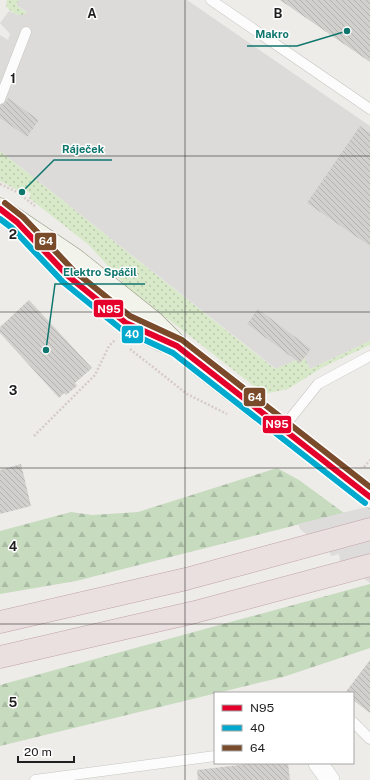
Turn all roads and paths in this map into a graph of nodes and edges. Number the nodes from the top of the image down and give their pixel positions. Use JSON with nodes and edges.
{"nodes":[{"id":1,"x":211,"y":0,"type":"edge"},
{"id":2,"x":26,"y":32,"type":"dead end"},
{"id":3,"x":0,"y":99,"type":"edge"},
{"id":4,"x":370,"y":109,"type":"edge"},
{"id":5,"x":0,"y":209,"type":"edge"},
{"id":6,"x":115,"y":340,"type":"dead end"},
{"id":7,"x":129,"y":348,"type":"dead end"},
{"id":8,"x":370,"y":356,"type":"edge"},
{"id":9,"x":230,"y":415,"type":"dead end"},
{"id":10,"x":282,"y":429,"type":"junction"},
{"id":11,"x":34,"y":436,"type":"dead end"},
{"id":12,"x":370,"y":497,"type":"edge"},
{"id":13,"x":370,"y":529,"type":"edge"},
{"id":14,"x":361,"y":567,"type":"edge"},
{"id":15,"x":0,"y":622,"type":"edge"},
{"id":16,"x":0,"y":657,"type":"edge"},
{"id":17,"x":354,"y":723,"type":"edge"},
{"id":18,"x":370,"y":739,"type":"edge"},
{"id":19,"x":214,"y":756,"type":"edge"},
{"id":20,"x":319,"y":764,"type":"edge"},
{"id":21,"x":35,"y":780,"type":"edge"},
{"id":22,"x":330,"y":780,"type":"edge"}],
"edges":[{"from":1,"to":4,"type":"lane"},
{"from":2,"to":3,"type":"lane"},
{"from":5,"to":10,"type":"main road"},
{"from":6,"to":11,"type":"path"},
{"from":7,"to":9,"type":"path"},
{"from":8,"to":10,"type":"lane"},
{"from":10,"to":12,"type":"main road"},
{"from":13,"to":15,"type":"highway"},
{"from":14,"to":16,"type":"highway"},
{"from":17,"to":18,"type":"lane"},
{"from":19,"to":21,"type":"lane"},
{"from":20,"to":22,"type":"street"}]}
